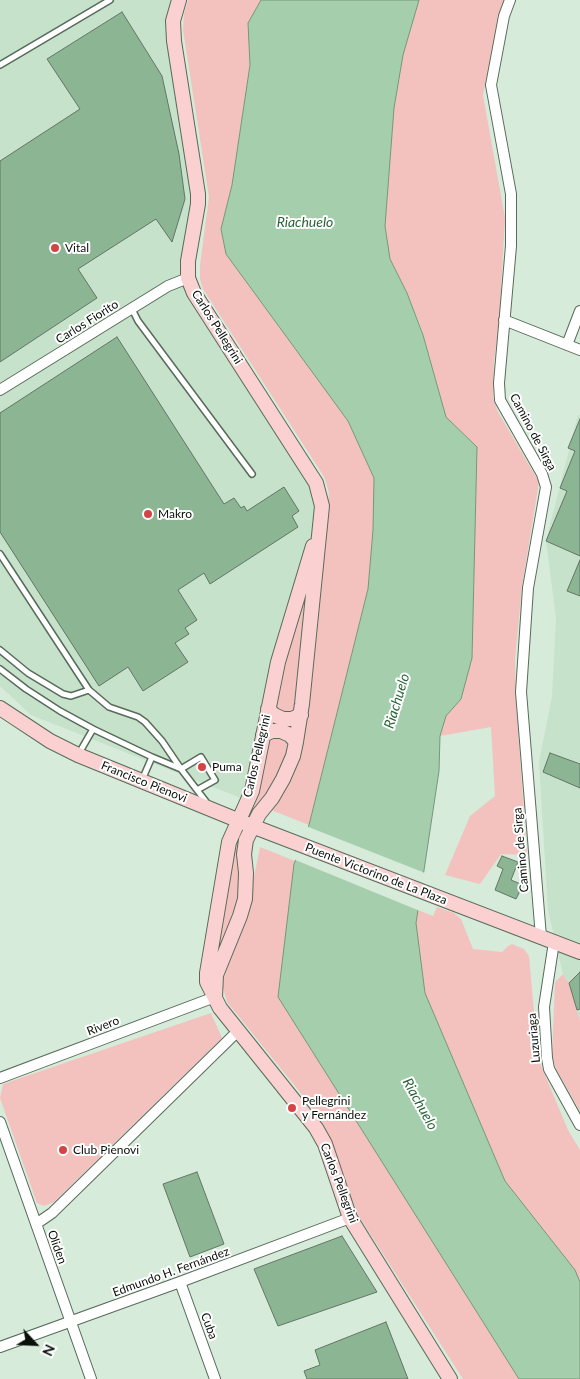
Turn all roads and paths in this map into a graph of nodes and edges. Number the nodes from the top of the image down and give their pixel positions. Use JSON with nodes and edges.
{"nodes":[{"id":1,"x":110,"y":0,"type":"edge"},
{"id":2,"x":179,"y":0,"type":"edge"},
{"id":3,"x":510,"y":0,"type":"edge"},
{"id":4,"x":0,"y":65,"type":"edge"},
{"id":5,"x":188,"y":278,"type":"junction"},
{"id":6,"x":132,"y":309,"type":"junction"},
{"id":7,"x":580,"y":311,"type":"edge"},
{"id":8,"x":504,"y":320,"type":"junction"},
{"id":9,"x":567,"y":345,"type":"junction"},
{"id":10,"x":580,"y":350,"type":"edge"},
{"id":11,"x":0,"y":390,"type":"edge"},
{"id":12,"x":252,"y":474,"type":"dead end"},
{"id":13,"x":322,"y":515,"type":"junction"},
{"id":14,"x":0,"y":554,"type":"edge"},
{"id":15,"x":0,"y":650,"type":"edge"},
{"id":16,"x":0,"y":669,"type":"edge"},
{"id":17,"x":89,"y":690,"type":"junction"},
{"id":18,"x":0,"y":708,"type":"edge"},
{"id":19,"x":268,"y":709,"type":"junction"},
{"id":20,"x":301,"y":715,"type":"junction"},
{"id":21,"x":93,"y":729,"type":"junction"},
{"id":22,"x":263,"y":735,"type":"junction"},
{"id":23,"x":296,"y":742,"type":"junction"},
{"id":24,"x":78,"y":755,"type":"junction"},
{"id":25,"x":152,"y":757,"type":"junction"},
{"id":26,"x":181,"y":769,"type":"junction"},
{"id":27,"x":141,"y":782,"type":"junction"},
{"id":28,"x":197,"y":790,"type":"junction"},
{"id":29,"x":212,"y":809,"type":"junction"},
{"id":30,"x":239,"y":820,"type":"junction"},
{"id":31,"x":252,"y":826,"type":"junction"},
{"id":32,"x":296,"y":842,"type":"joint"},
{"id":33,"x":221,"y":899,"type":"junction"},
{"id":34,"x":244,"y":906,"type":"junction"},
{"id":35,"x":547,"y":939,"type":"junction"},
{"id":36,"x":580,"y":952,"type":"edge"},
{"id":37,"x":215,"y":997,"type":"junction"},
{"id":38,"x":239,"y":1030,"type":"junction"},
{"id":39,"x":0,"y":1078,"type":"edge"},
{"id":40,"x":0,"y":1122,"type":"edge"},
{"id":41,"x":580,"y":1125,"type":"edge"},
{"id":42,"x":350,"y":1218,"type":"junction"},
{"id":43,"x":36,"y":1224,"type":"junction"},
{"id":44,"x":180,"y":1282,"type":"junction"},
{"id":45,"x":71,"y":1322,"type":"junction"},
{"id":46,"x":0,"y":1347,"type":"edge"},
{"id":47,"x":91,"y":1379,"type":"edge"},
{"id":48,"x":215,"y":1379,"type":"edge"},
{"id":49,"x":450,"y":1379,"type":"edge"}],
"edges":[{"from":1,"to":4,"type":"lane"},
{"from":2,"to":5,"type":"street","name":"Carlos Pellegrini"},
{"from":3,"to":8,"type":"street","name":"Camino de Sirga"},
{"from":5,"to":6,"type":"street","name":"Carlos Fiorito"},
{"from":5,"to":13,"type":"street","name":"Carlos Pellegrini"},
{"from":6,"to":11,"type":"street","name":"Carlos Fiorito"},
{"from":6,"to":12,"type":"lane"},
{"from":7,"to":9,"type":"street"},
{"from":8,"to":9,"type":"street"},
{"from":8,"to":35,"type":"street","name":"Camino de Sirga"},
{"from":9,"to":10,"type":"street"},
{"from":13,"to":19,"type":"street","name":"Carlos Pellegrini"},
{"from":13,"to":20,"type":"street","name":"Carlos Pellegrini"},
{"from":14,"to":17,"type":"lane"},
{"from":15,"to":17,"type":"lane"},
{"from":16,"to":21,"type":"lane"},
{"from":17,"to":26,"type":"lane"},
{"from":18,"to":24,"type":"street","name":"Francisco Pienovi"},
{"from":19,"to":20,"type":"street"},
{"from":19,"to":22,"type":"street","name":"Carlos Pellegrini"},
{"from":20,"to":23,"type":"street","name":"Carlos Pellegrini"},
{"from":21,"to":24,"type":"lane"},
{"from":21,"to":25,"type":"lane"},
{"from":22,"to":23,"type":"street"},
{"from":22,"to":30,"type":"street","name":"Carlos Pellegrini"},
{"from":23,"to":31,"type":"street","name":"Carlos Pellegrini"},
{"from":24,"to":27,"type":"street","name":"Francisco Pienovi"},
{"from":25,"to":26,"type":"lane"},
{"from":25,"to":27,"type":"lane"},
{"from":26,"to":28,"type":"lane"},
{"from":26,"to":28,"type":"lane"},
{"from":27,"to":29,"type":"street","name":"Francisco Pienovi"},
{"from":28,"to":29,"type":"lane"},
{"from":29,"to":30,"type":"street","name":"Francisco Pienovi"},
{"from":30,"to":31,"type":"street","name":"Francisco Pienovi"},
{"from":30,"to":33,"type":"street","name":"Carlos Pellegrini"},
{"from":31,"to":32,"type":"street","name":"Francisco Pienovi"},
{"from":31,"to":34,"type":"street","name":"Carlos Pellegrini"},
{"from":32,"to":35,"type":"street","name":"Puente Victorino de La Plaza"},
{"from":33,"to":34,"type":"street"},
{"from":33,"to":37,"type":"street","name":"Carlos Pellegrini"},
{"from":34,"to":37,"type":"street","name":"Carlos Pellegrini"},
{"from":35,"to":36,"type":"street","name":"Puente Victorino de La Plaza"},
{"from":35,"to":41,"type":"street","name":"Luzuriaga"},
{"from":37,"to":38,"type":"street","name":"Carlos Pellegrini"},
{"from":37,"to":39,"type":"street","name":"Rivero"},
{"from":38,"to":42,"type":"street","name":"Carlos Pellegrini"},
{"from":38,"to":43,"type":"street"},
{"from":40,"to":43,"type":"street","name":"Oliden"},
{"from":42,"to":44,"type":"street","name":"Edmundo H. Fernández"},
{"from":42,"to":49,"type":"street","name":"Carlos Pellegrini"},
{"from":43,"to":45,"type":"street","name":"Oliden"},
{"from":44,"to":45,"type":"street","name":"Edmundo H. Fernández"},
{"from":44,"to":48,"type":"street","name":"Cuba"},
{"from":45,"to":46,"type":"street","name":"Edmundo H. Fernández"},
{"from":45,"to":47,"type":"street","name":"Oliden"}]}
